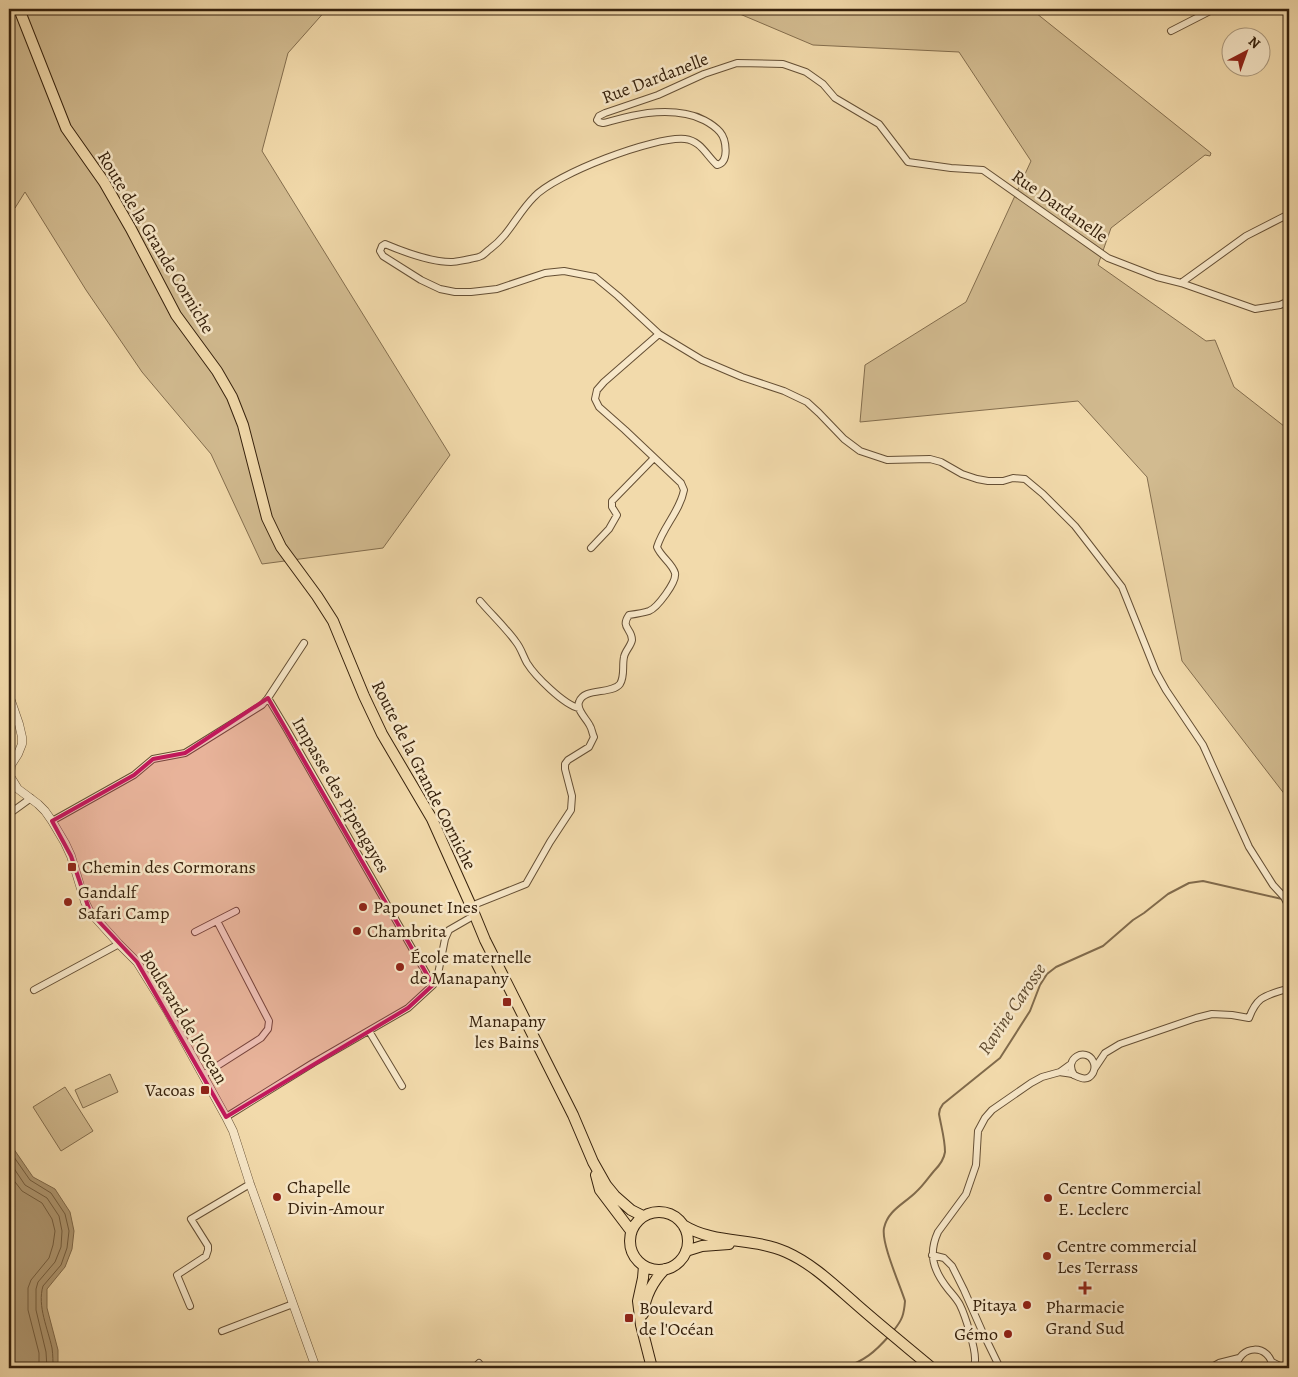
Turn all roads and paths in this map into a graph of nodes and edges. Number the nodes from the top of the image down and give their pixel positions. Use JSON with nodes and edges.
{"nodes":[{"id":1,"x":19,"y":9,"type":"edge"},
{"id":2,"x":1214,"y":9,"type":"edge"},
{"id":3,"x":1171,"y":31,"type":"dead end"},
{"id":4,"x":1289,"y":214,"type":"edge"},
{"id":5,"x":1182,"y":283,"type":"junction"},
{"id":6,"x":1289,"y":301,"type":"edge"},
{"id":7,"x":659,"y":334,"type":"junction"},
{"id":8,"x":654,"y":458,"type":"junction"},
{"id":9,"x":591,"y":548,"type":"dead end"},
{"id":10,"x":480,"y":601,"type":"dead end"},
{"id":11,"x":304,"y":643,"type":"dead end"},
{"id":12,"x":9,"y":694,"type":"edge"},
{"id":13,"x":268,"y":698,"type":"junction"},
{"id":14,"x":579,"y":708,"type":"junction"},
{"id":15,"x":31,"y":798,"type":"junction"},
{"id":16,"x":9,"y":814,"type":"edge"},
{"id":17,"x":52,"y":821,"type":"junction"},
{"id":18,"x":1289,"y":907,"type":"edge"},
{"id":19,"x":236,"y":911,"type":"dead end"},
{"id":20,"x":473,"y":911,"type":"junction"},
{"id":21,"x":217,"y":921,"type":"junction"},
{"id":22,"x":195,"y":932,"type":"dead end"},
{"id":23,"x":119,"y":944,"type":"junction"},
{"id":24,"x":433,"y":985,"type":"junction"},
{"id":25,"x":1289,"y":988,"type":"edge"},
{"id":26,"x":34,"y":990,"type":"dead end"},
{"id":27,"x":369,"y":1031,"type":"junction"},
{"id":28,"x":1105,"y":1053,"type":"junction"},
{"id":29,"x":1087,"y":1055,"type":"junction"},
{"id":30,"x":1071,"y":1064,"type":"junction"},
{"id":31,"x":1095,"y":1068,"type":"junction"},
{"id":32,"x":1060,"y":1072,"type":"junction"},
{"id":33,"x":203,"y":1075,"type":"junction"},
{"id":34,"x":1074,"y":1075,"type":"junction"},
{"id":35,"x":402,"y":1086,"type":"dead end"},
{"id":36,"x":226,"y":1117,"type":"junction"},
{"id":37,"x":593,"y":1162,"type":"junction"},
{"id":38,"x":250,"y":1184,"type":"junction"},
{"id":39,"x":643,"y":1216,"type":"junction"},
{"id":40,"x":684,"y":1225,"type":"junction"},
{"id":41,"x":631,"y":1231,"type":"junction"},
{"id":42,"x":758,"y":1243,"type":"junction"},
{"id":43,"x":686,"y":1251,"type":"junction"},
{"id":44,"x":932,"y":1255,"type":"junction"},
{"id":45,"x":644,"y":1266,"type":"junction"},
{"id":46,"x":665,"y":1269,"type":"junction"},
{"id":47,"x":293,"y":1304,"type":"junction"},
{"id":48,"x":190,"y":1306,"type":"dead end"},
{"id":49,"x":641,"y":1325,"type":"junction"},
{"id":50,"x":222,"y":1331,"type":"dead end"},
{"id":51,"x":1239,"y":1358,"type":"junction"},
{"id":52,"x":1273,"y":1365,"type":"edge"},
{"id":53,"x":316,"y":1368,"type":"edge"},
{"id":54,"x":652,"y":1368,"type":"edge"},
{"id":55,"x":932,"y":1368,"type":"edge"},
{"id":56,"x":973,"y":1368,"type":"edge"},
{"id":57,"x":1000,"y":1368,"type":"edge"},
{"id":58,"x":1210,"y":1368,"type":"edge"},
{"id":59,"x":1236,"y":1368,"type":"edge"},
{"id":60,"x":1284,"y":1368,"type":"edge"}],
"edges":[{"from":1,"to":20,"type":"main road","name":"Route de la Grande Corniche"},
{"from":2,"to":3,"type":"street"},
{"from":4,"to":5,"type":"street"},
{"from":5,"to":6,"type":"street","name":"Rue Dardanelle"},
{"from":5,"to":7,"type":"street","name":"Rue Dardanelle"},
{"from":7,"to":8,"type":"street"},
{"from":7,"to":18,"type":"street"},
{"from":8,"to":9,"type":"street"},
{"from":8,"to":14,"type":"street"},
{"from":10,"to":14,"type":"street"},
{"from":11,"to":13,"type":"street"},
{"from":12,"to":15,"type":"street","name":"Boulevard de l'Ocean"},
{"from":13,"to":17,"type":"street"},
{"from":13,"to":24,"type":"street","name":"Impasse des Pipengayes"},
{"from":14,"to":20,"type":"street"},
{"from":15,"to":16,"type":"street"},
{"from":15,"to":17,"type":"street","name":"Boulevard de l'Ocean"},
{"from":17,"to":23,"type":"street","name":"Boulevard de l'Ocean"},
{"from":19,"to":21,"type":"street"},
{"from":20,"to":24,"type":"street"},
{"from":20,"to":37,"type":"main road","name":"Route de la Grande Corniche"},
{"from":21,"to":22,"type":"street"},
{"from":21,"to":33,"type":"street"},
{"from":23,"to":26,"type":"street"},
{"from":23,"to":33,"type":"street","name":"Boulevard de l'Ocean"},
{"from":24,"to":27,"type":"street"},
{"from":25,"to":28,"type":"street"},
{"from":27,"to":35,"type":"street"},
{"from":27,"to":36,"type":"street"},
{"from":28,"to":29,"type":"street"},
{"from":28,"to":31,"type":"street"},
{"from":29,"to":30,"type":"street"},
{"from":29,"to":31,"type":"street"},
{"from":30,"to":32,"type":"street"},
{"from":30,"to":34,"type":"street"},
{"from":31,"to":34,"type":"street"},
{"from":32,"to":34,"type":"street"},
{"from":32,"to":44,"type":"street"},
{"from":33,"to":36,"type":"street","name":"Boulevard de l'Ocean"},
{"from":36,"to":38,"type":"street","name":"Boulevard de l'Ocean"},
{"from":37,"to":39,"type":"main road","name":"Route de la Grande Corniche"},
{"from":37,"to":41,"type":"main road","name":"Route de la Grande Corniche"},
{"from":38,"to":47,"type":"street","name":"Boulevard de l'Ocean"},
{"from":38,"to":48,"type":"street"},
{"from":39,"to":40,"type":"main road"},
{"from":39,"to":41,"type":"main road"},
{"from":40,"to":42,"type":"main road"},
{"from":40,"to":43,"type":"main road"},
{"from":41,"to":45,"type":"main road"},
{"from":42,"to":43,"type":"main road"},
{"from":42,"to":55,"type":"main road"},
{"from":43,"to":46,"type":"main road"},
{"from":44,"to":56,"type":"street"},
{"from":44,"to":57,"type":"street"},
{"from":45,"to":46,"type":"main road"},
{"from":45,"to":49,"type":"main road"},
{"from":46,"to":49,"type":"main road"},
{"from":47,"to":50,"type":"street"},
{"from":47,"to":53,"type":"street","name":"Boulevard de l'Ocean"},
{"from":49,"to":54,"type":"main road"},
{"from":51,"to":52,"type":"street"},
{"from":51,"to":58,"type":"street"},
{"from":51,"to":59,"type":"street"},
{"from":52,"to":60,"type":"street"}]}
